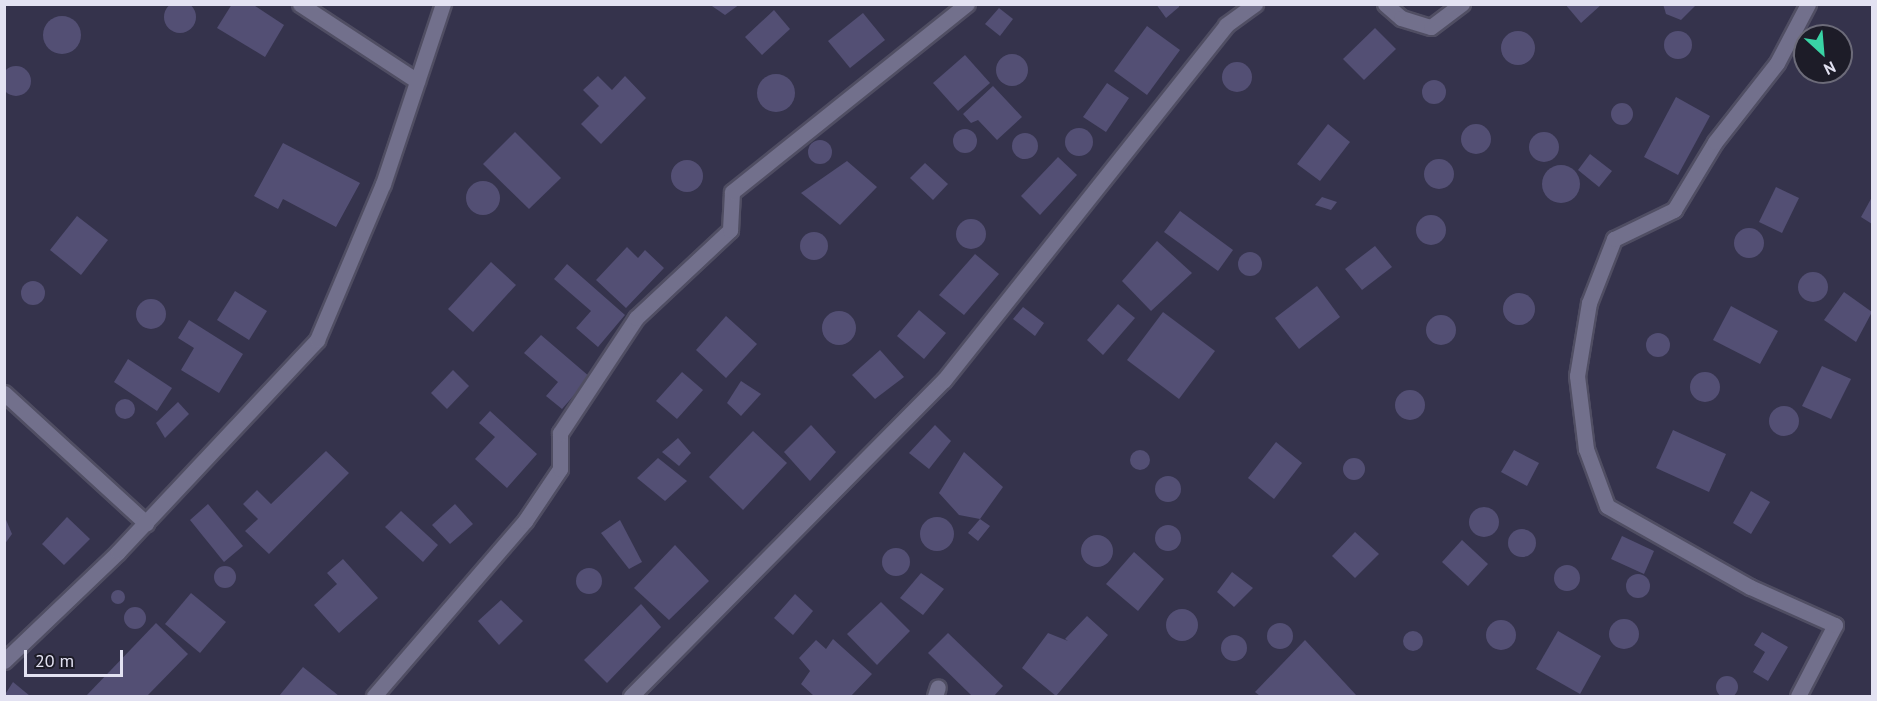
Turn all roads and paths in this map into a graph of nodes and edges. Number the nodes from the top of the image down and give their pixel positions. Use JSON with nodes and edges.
{"nodes":[{"id":1,"x":300,"y":4,"type":"edge"},
{"id":2,"x":443,"y":4,"type":"edge"},
{"id":3,"x":967,"y":4,"type":"edge"},
{"id":4,"x":1255,"y":4,"type":"edge"},
{"id":5,"x":1385,"y":4,"type":"edge"},
{"id":6,"x":1462,"y":4,"type":"edge"},
{"id":7,"x":1808,"y":4,"type":"edge"},
{"id":8,"x":417,"y":81,"type":"junction"},
{"id":9,"x":4,"y":393,"type":"edge"},
{"id":10,"x":146,"y":523,"type":"junction"},
{"id":11,"x":4,"y":661,"type":"edge"},
{"id":12,"x":374,"y":696,"type":"edge"},
{"id":13,"x":631,"y":696,"type":"edge"},
{"id":14,"x":1798,"y":696,"type":"edge"}],
"edges":[{"from":1,"to":8,"type":"street"},
{"from":2,"to":8,"type":"street"},
{"from":3,"to":12,"type":"street"},
{"from":4,"to":13,"type":"street"},
{"from":5,"to":6,"type":"street"},
{"from":7,"to":14,"type":"street"},
{"from":8,"to":10,"type":"street"},
{"from":9,"to":10,"type":"street"},
{"from":10,"to":11,"type":"street"}]}
